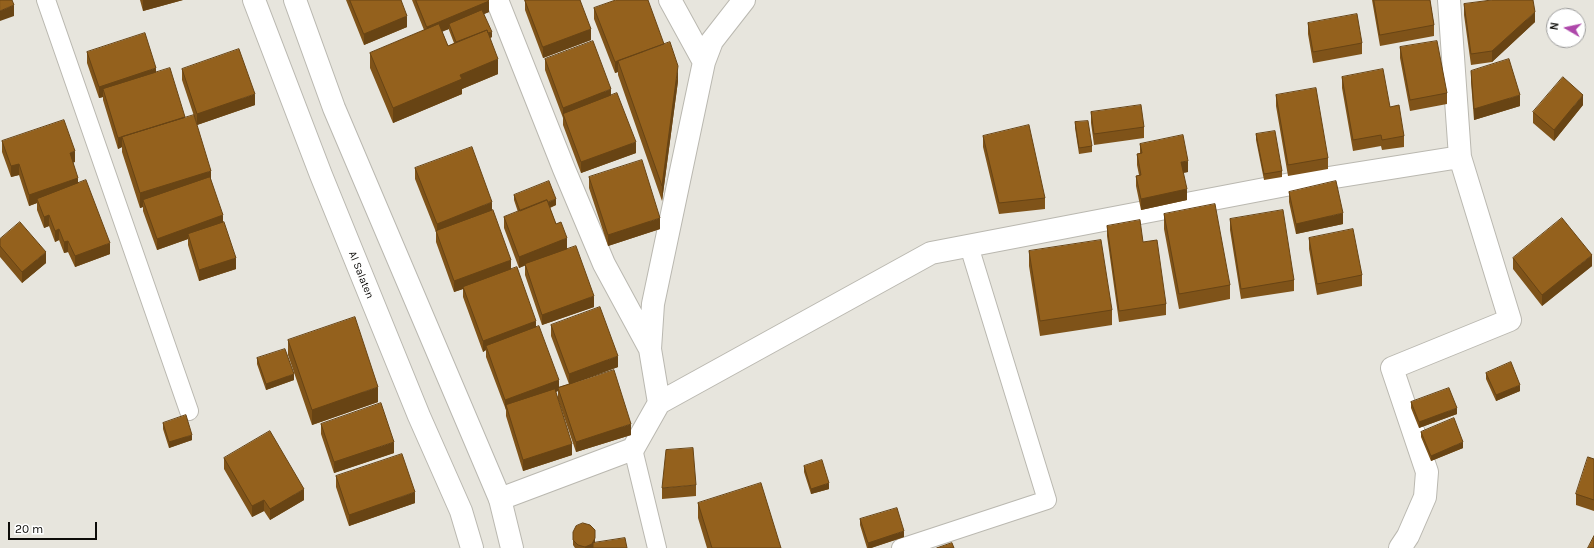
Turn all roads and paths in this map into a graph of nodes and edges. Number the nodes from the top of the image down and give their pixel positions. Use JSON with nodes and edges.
{"nodes":[{"id":1,"x":46,"y":0,"type":"edge"},
{"id":2,"x":254,"y":0,"type":"edge"},
{"id":3,"x":295,"y":0,"type":"edge"},
{"id":4,"x":497,"y":0,"type":"edge"},
{"id":5,"x":670,"y":0,"type":"edge"},
{"id":6,"x":744,"y":0,"type":"edge"},
{"id":7,"x":1449,"y":0,"type":"edge"},
{"id":8,"x":704,"y":62,"type":"junction"},
{"id":9,"x":1460,"y":157,"type":"junction"},
{"id":10,"x":970,"y":246,"type":"junction"},
{"id":11,"x":650,"y":349,"type":"junction"},
{"id":12,"x":659,"y":403,"type":"junction"},
{"id":13,"x":189,"y":412,"type":"dead end"},
{"id":14,"x":633,"y":450,"type":"junction"},
{"id":15,"x":500,"y":499,"type":"junction"},
{"id":16,"x":472,"y":548,"type":"edge"},
{"id":17,"x":512,"y":548,"type":"edge"},
{"id":18,"x":658,"y":548,"type":"edge"},
{"id":19,"x":901,"y":548,"type":"edge"},
{"id":20,"x":1400,"y":548,"type":"edge"}],
"edges":[{"from":1,"to":13,"type":"lane"},
{"from":2,"to":16,"type":"street","name":"Al Salaten"},
{"from":3,"to":15,"type":"street"},
{"from":4,"to":11,"type":"street"},
{"from":5,"to":8,"type":"street"},
{"from":6,"to":8,"type":"street"},
{"from":7,"to":9,"type":"street"},
{"from":8,"to":11,"type":"street"},
{"from":9,"to":10,"type":"street"},
{"from":9,"to":20,"type":"street"},
{"from":10,"to":12,"type":"street"},
{"from":10,"to":19,"type":"lane"},
{"from":11,"to":12,"type":"street"},
{"from":12,"to":14,"type":"street"},
{"from":14,"to":15,"type":"street"},
{"from":14,"to":18,"type":"lane"},
{"from":15,"to":17,"type":"street"}]}
